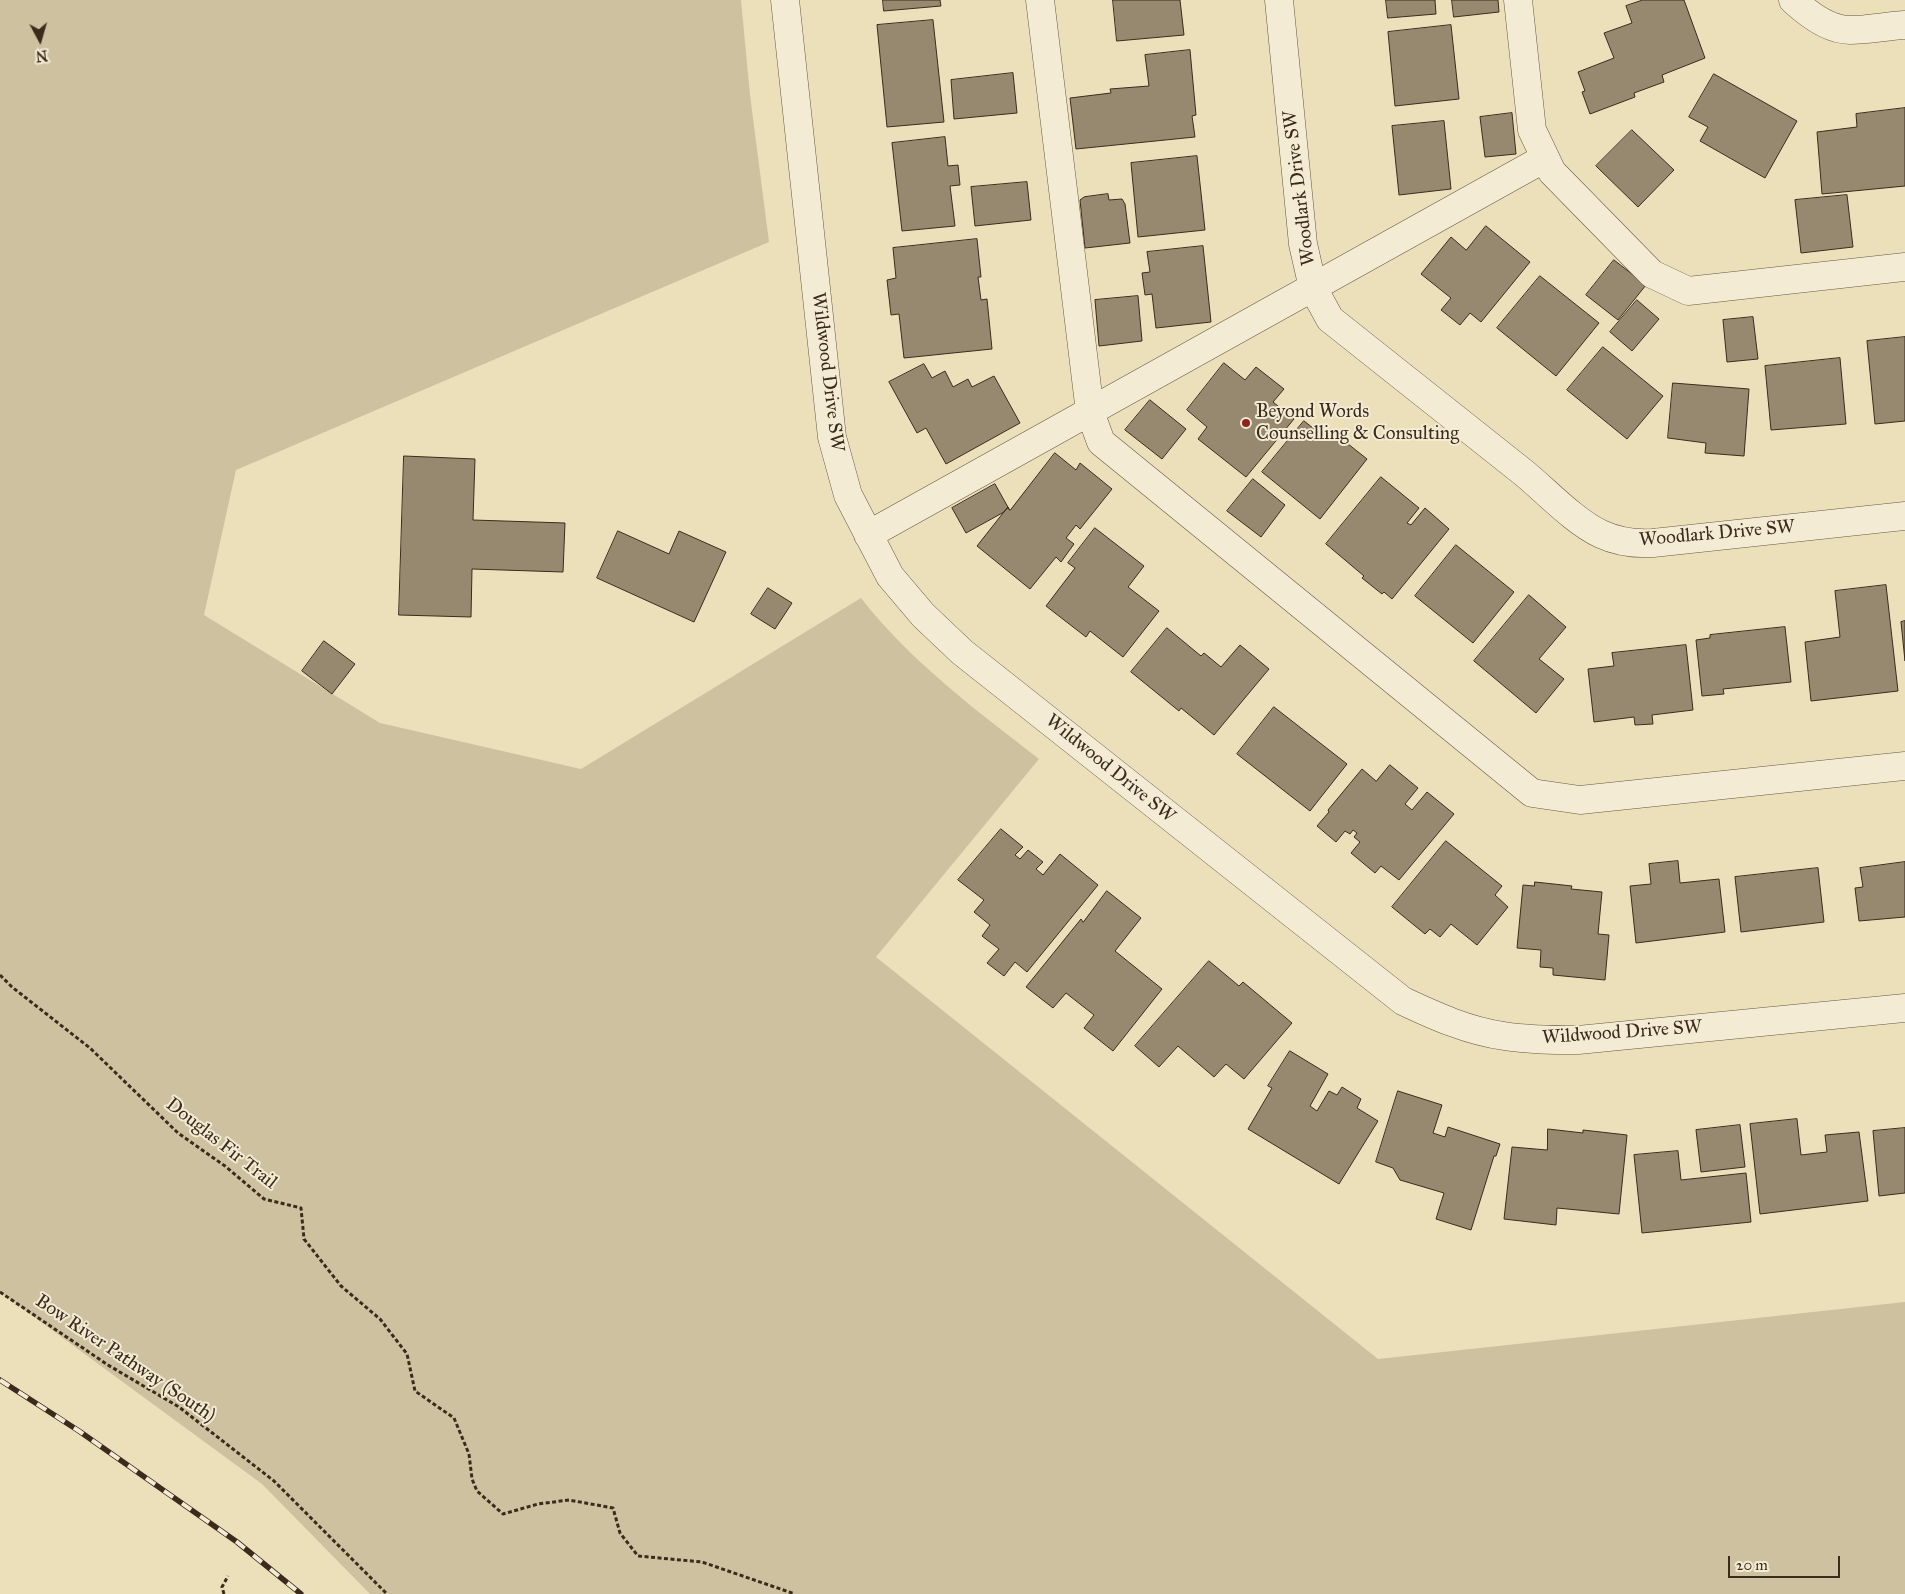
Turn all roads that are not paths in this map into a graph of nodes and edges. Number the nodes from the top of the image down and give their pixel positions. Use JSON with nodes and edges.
{"nodes":[{"id":1,"x":785,"y":0,"type":"edge"},
{"id":2,"x":1040,"y":0,"type":"edge"},
{"id":3,"x":1279,"y":0,"type":"edge"},
{"id":4,"x":1518,"y":0,"type":"edge"},
{"id":5,"x":1793,"y":0,"type":"edge"},
{"id":6,"x":1905,"y":25,"type":"edge"},
{"id":7,"x":1545,"y":158,"type":"junction"},
{"id":8,"x":1905,"y":267,"type":"edge"},
{"id":9,"x":1313,"y":288,"type":"junction"},
{"id":10,"x":1090,"y":412,"type":"junction"},
{"id":11,"x":1905,"y":516,"type":"edge"},
{"id":12,"x":868,"y":535,"type":"junction"},
{"id":13,"x":1905,"y":766,"type":"edge"},
{"id":14,"x":1905,"y":1008,"type":"edge"}],
"edges":[{"from":1,"to":12,"type":"street","name":"Wildwood Drive SW"},
{"from":2,"to":10,"type":"street"},
{"from":3,"to":9,"type":"street","name":"Woodlark Drive SW"},
{"from":4,"to":7,"type":"street"},
{"from":5,"to":6,"type":"street"},
{"from":7,"to":8,"type":"street"},
{"from":7,"to":9,"type":"street"},
{"from":9,"to":10,"type":"street"},
{"from":9,"to":11,"type":"street","name":"Woodlark Drive SW"},
{"from":10,"to":12,"type":"street"},
{"from":10,"to":13,"type":"street"},
{"from":12,"to":14,"type":"street","name":"Wildwood Drive SW"}]}
